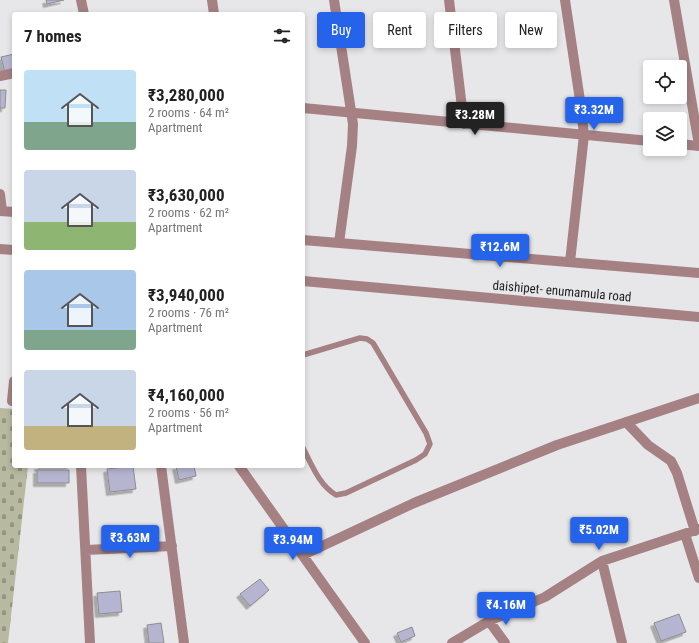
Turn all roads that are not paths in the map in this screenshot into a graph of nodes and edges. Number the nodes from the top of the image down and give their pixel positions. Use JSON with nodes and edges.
{"nodes":[{"id":1,"x":81,"y":0,"type":"edge"},
{"id":2,"x":212,"y":0,"type":"edge"},
{"id":3,"x":334,"y":0,"type":"edge"},
{"id":4,"x":448,"y":0,"type":"edge"},
{"id":5,"x":565,"y":0,"type":"edge"},
{"id":6,"x":674,"y":0,"type":"edge"},
{"id":7,"x":84,"y":12,"type":"edge"},
{"id":8,"x":214,"y":12,"type":"edge"},
{"id":9,"x":12,"y":73,"type":"edge"},
{"id":10,"x":0,"y":76,"type":"edge"},
{"id":11,"x":305,"y":108,"type":"edge"},
{"id":12,"x":351,"y":113,"type":"junction"},
{"id":13,"x":464,"y":124,"type":"junction"},
{"id":14,"x":584,"y":135,"type":"junction"},
{"id":15,"x":643,"y":140,"type":"edge"},
{"id":16,"x":687,"y":145,"type":"edge"},
{"id":17,"x":699,"y":146,"type":"edge"},
{"id":18,"x":0,"y":194,"type":"edge"},
{"id":19,"x":1,"y":211,"type":"edge"},
{"id":20,"x":12,"y":212,"type":"edge"},
{"id":21,"x":305,"y":240,"type":"edge"},
{"id":22,"x":339,"y":243,"type":"junction"},
{"id":23,"x":0,"y":249,"type":"edge"},
{"id":24,"x":12,"y":250,"type":"edge"},
{"id":25,"x":570,"y":262,"type":"junction"},
{"id":26,"x":699,"y":273,"type":"edge"},
{"id":27,"x":305,"y":281,"type":"edge"},
{"id":28,"x":699,"y":317,"type":"edge"},
{"id":29,"x":305,"y":354,"type":"edge"},
{"id":30,"x":699,"y":398,"type":"edge"},
{"id":31,"x":626,"y":422,"type":"junction"},
{"id":32,"x":305,"y":452,"type":"edge"},
{"id":33,"x":81,"y":468,"type":"edge"},
{"id":34,"x":161,"y":468,"type":"edge"},
{"id":35,"x":240,"y":468,"type":"edge"},
{"id":36,"x":697,"y":530,"type":"edge"},
{"id":37,"x":685,"y":534,"type":"junction"},
{"id":38,"x":172,"y":546,"type":"junction"},
{"id":39,"x":86,"y":550,"type":"junction"},
{"id":40,"x":303,"y":555,"type":"junction"},
{"id":41,"x":602,"y":561,"type":"junction"},
{"id":42,"x":699,"y":578,"type":"edge"},
{"id":43,"x":489,"y":621,"type":"junction"},
{"id":44,"x":90,"y":643,"type":"edge"},
{"id":45,"x":184,"y":643,"type":"edge"},
{"id":46,"x":365,"y":643,"type":"edge"},
{"id":47,"x":452,"y":643,"type":"edge"},
{"id":48,"x":505,"y":643,"type":"edge"},
{"id":49,"x":622,"y":643,"type":"edge"}],
"edges":[{"from":1,"to":7,"type":"street"},
{"from":2,"to":8,"type":"street"},
{"from":3,"to":12,"type":"street"},
{"from":4,"to":13,"type":"street"},
{"from":5,"to":14,"type":"street"},
{"from":6,"to":17,"type":"street"},
{"from":9,"to":10,"type":"street"},
{"from":11,"to":12,"type":"street"},
{"from":12,"to":13,"type":"street"},
{"from":12,"to":22,"type":"street"},
{"from":13,"to":14,"type":"street"},
{"from":14,"to":15,"type":"street"},
{"from":14,"to":25,"type":"street"},
{"from":16,"to":17,"type":"street"},
{"from":18,"to":19,"type":"street"},
{"from":19,"to":20,"type":"street"},
{"from":21,"to":22,"type":"street"},
{"from":22,"to":25,"type":"street"},
{"from":23,"to":24,"type":"street"},
{"from":25,"to":26,"type":"street"},
{"from":27,"to":28,"type":"street","name":"daishipet- enumamula road"},
{"from":29,"to":32,"type":"lane"},
{"from":30,"to":31,"type":"street"},
{"from":31,"to":36,"type":"street"},
{"from":31,"to":40,"type":"street"},
{"from":33,"to":39,"type":"street"},
{"from":34,"to":38,"type":"street"},
{"from":35,"to":40,"type":"street"},
{"from":36,"to":37,"type":"street"},
{"from":37,"to":41,"type":"street"},
{"from":37,"to":42,"type":"street"},
{"from":38,"to":39,"type":"street"},
{"from":38,"to":45,"type":"street"},
{"from":39,"to":44,"type":"street"},
{"from":40,"to":46,"type":"street"},
{"from":41,"to":43,"type":"street"},
{"from":41,"to":49,"type":"street"},
{"from":43,"to":47,"type":"street"},
{"from":43,"to":48,"type":"street"}]}
